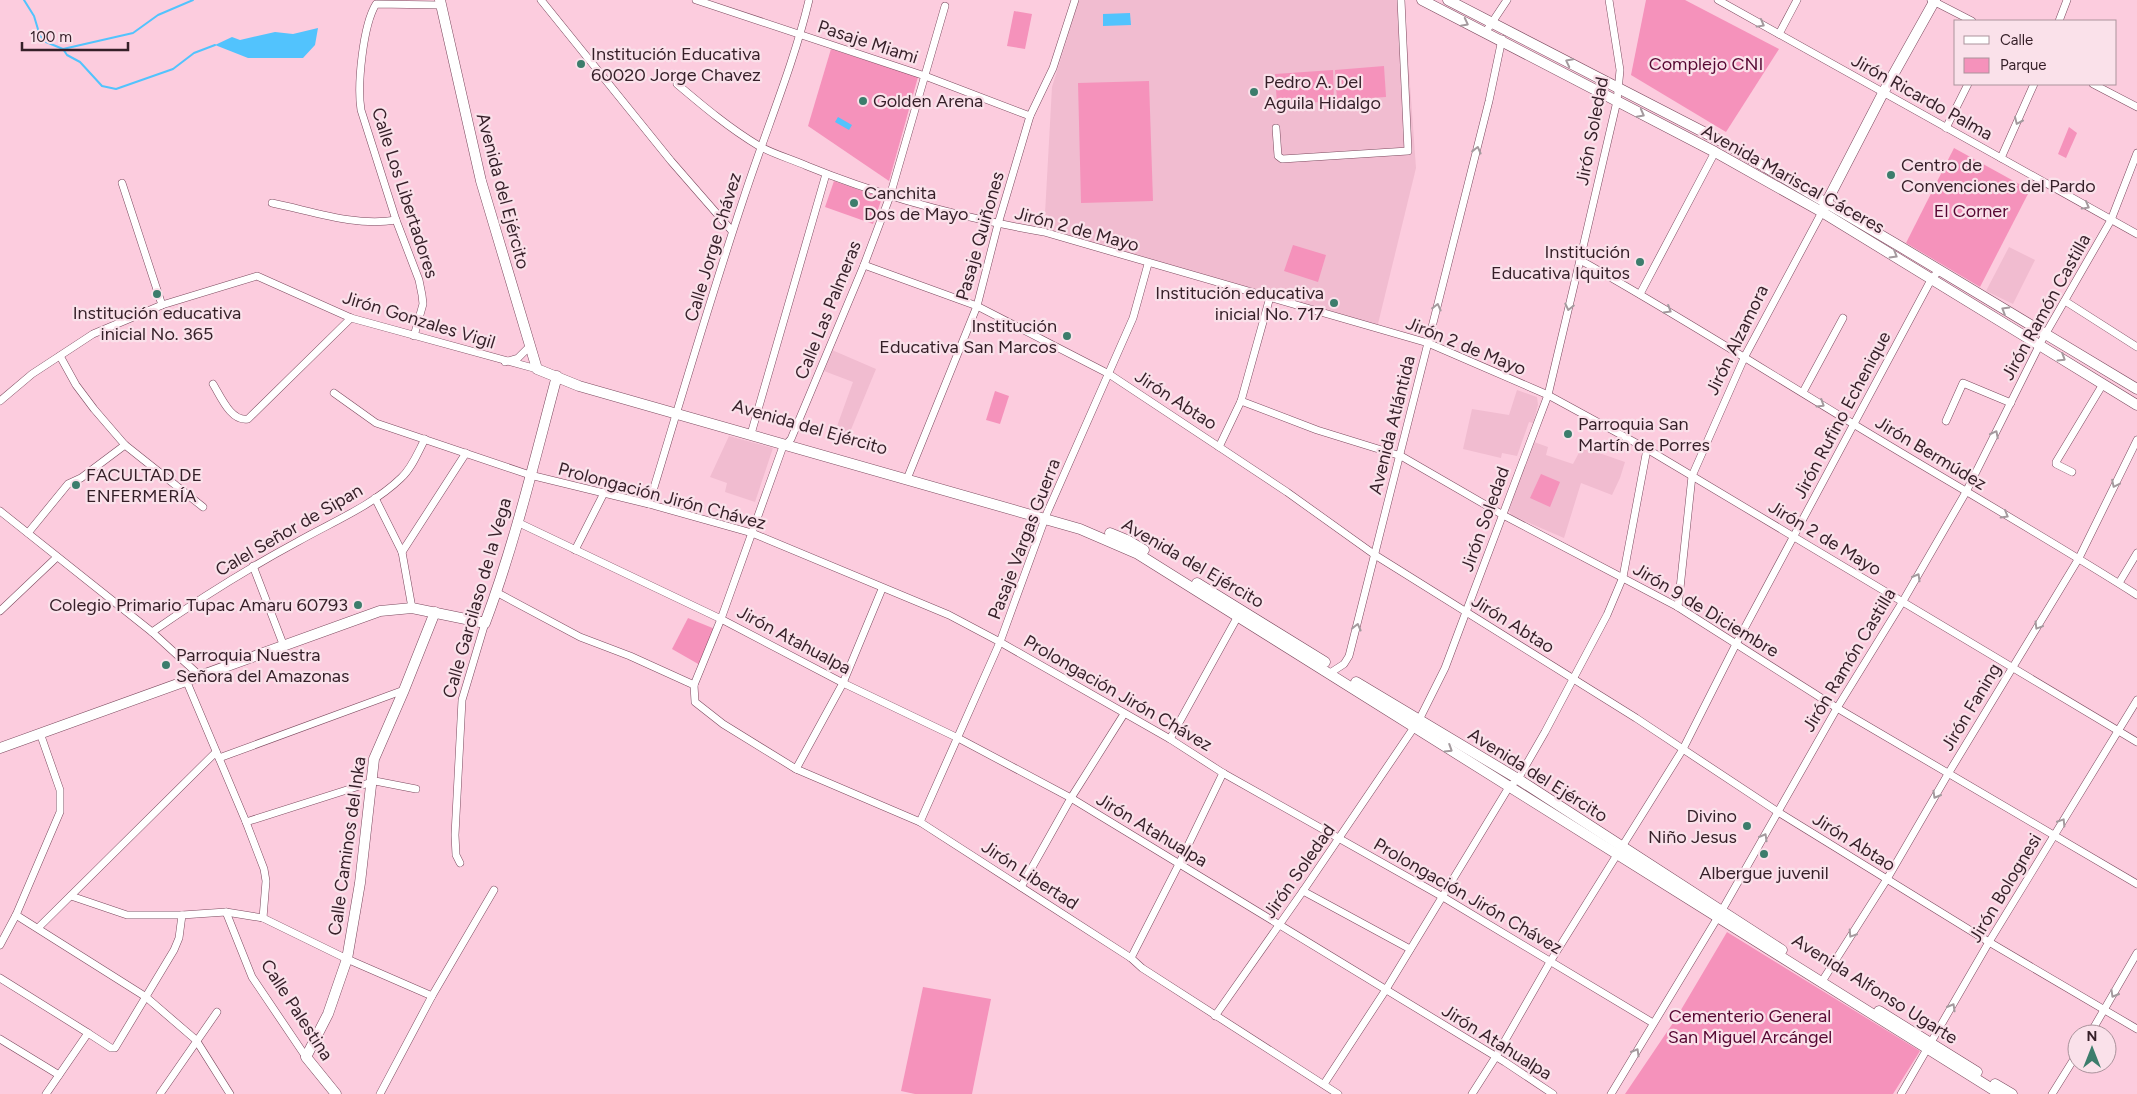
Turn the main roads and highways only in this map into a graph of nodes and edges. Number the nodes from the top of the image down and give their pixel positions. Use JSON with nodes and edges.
{"nodes":[{"id":1,"x":1422,"y":0,"type":"edge"},
{"id":2,"x":1448,"y":0,"type":"edge"},
{"id":3,"x":1933,"y":0,"type":"edge"},
{"id":4,"x":440,"y":3,"type":"edge"},
{"id":5,"x":1824,"y":207,"type":"junction"},
{"id":6,"x":1936,"y":274,"type":"junction"},
{"id":7,"x":557,"y":376,"type":"junction"},
{"id":8,"x":2137,"y":389,"type":"edge"},
{"id":9,"x":2137,"y":405,"type":"edge"},
{"id":10,"x":1046,"y":516,"type":"junction"},
{"id":11,"x":435,"y":612,"type":"junction"},
{"id":12,"x":1255,"y":623,"type":"junction"},
{"id":13,"x":1416,"y":724,"type":"junction"},
{"id":14,"x":0,"y":748,"type":"edge"},
{"id":15,"x":1619,"y":850,"type":"junction"},
{"id":16,"x":1719,"y":915,"type":"joint"},
{"id":17,"x":1929,"y":1046,"type":"junction"},
{"id":18,"x":306,"y":1057,"type":"joint"},
{"id":19,"x":336,"y":1094,"type":"edge"},
{"id":20,"x":2000,"y":1094,"type":"edge"},
{"id":21,"x":2012,"y":1094,"type":"edge"}],
"edges":[{"from":1,"to":5,"type":"main road","name":"Avenida Mariscal Cáceres","one_way":true},
{"from":5,"to":2,"type":"main road","name":"Avenida Mariscal Cáceres","one_way":true},
{"from":3,"to":5,"type":"main road","name":"Jirón Alzamora"},
{"from":4,"to":7,"type":"main road","name":"Avenida del Ejército"},
{"from":5,"to":6,"type":"main road","name":"Avenida Mariscal Cáceres"},
{"from":8,"to":6,"type":"main road","name":"Avenida Mariscal Cáceres","one_way":true},
{"from":6,"to":9,"type":"main road","name":"Avenida Mariscal Cáceres","one_way":true},
{"from":7,"to":10,"type":"main road","name":"Avenida del Ejército"},
{"from":7,"to":11,"type":"main road","name":"Calle Garcilaso de la Vega"},
{"from":10,"to":12,"type":"main road","name":"Avenida del Ejército"},
{"from":10,"to":12,"type":"main road","name":"Avenida del Ejército"},
{"from":11,"to":14,"type":"main road"},
{"from":11,"to":18,"type":"main road","name":"Calle Caminos del Inka"},
{"from":12,"to":13,"type":"main road","name":"Avenida del Ejército"},
{"from":13,"to":15,"type":"main road","name":"Avenida del Ejército","one_way":true},
{"from":13,"to":15,"type":"main road","name":"Avenida del Ejército"},
{"from":15,"to":16,"type":"main road","name":"Avenida del Ejército"},
{"from":16,"to":17,"type":"main road","name":"Avenida Alfonso Ugarte"},
{"from":17,"to":20,"type":"main road","name":"Avenida Alfonso Ugarte"},
{"from":17,"to":21,"type":"main road","name":"Avenida Alfonso Ugarte"},
{"from":18,"to":19,"type":"main road","name":"Calle Palestina"}]}
